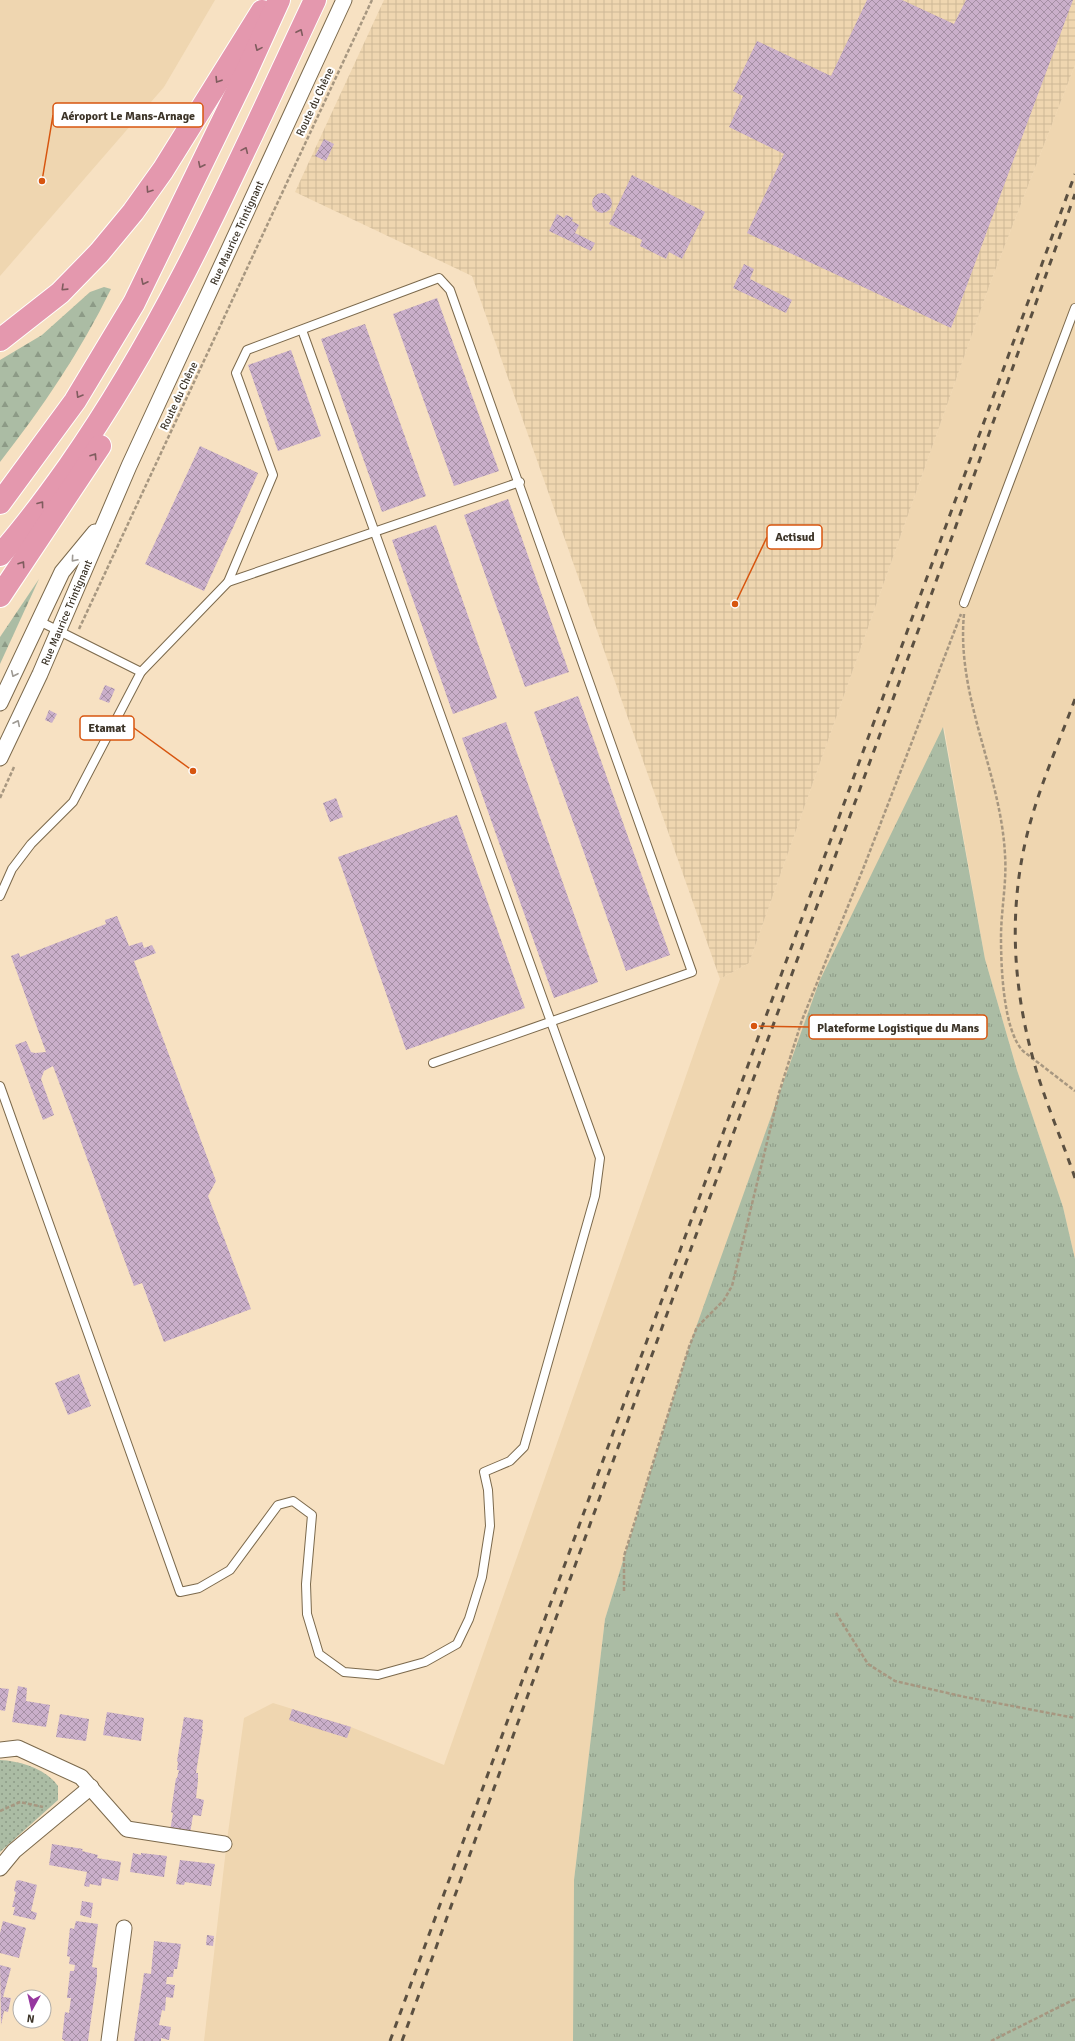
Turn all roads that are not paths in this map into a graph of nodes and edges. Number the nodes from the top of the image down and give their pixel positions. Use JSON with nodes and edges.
{"nodes":[{"id":1,"x":269,"y":0,"type":"edge"},
{"id":2,"x":279,"y":0,"type":"edge"},
{"id":3,"x":315,"y":0,"type":"edge"},
{"id":4,"x":344,"y":0,"type":"edge"},
{"id":5,"x":235,"y":173,"type":"junction"},
{"id":6,"x":1075,"y":308,"type":"edge"},
{"id":7,"x":302,"y":330,"type":"junction"},
{"id":8,"x":0,"y":340,"type":"edge"},
{"id":9,"x":129,"y":466,"type":"junction"},
{"id":10,"x":520,"y":482,"type":"junction"},
{"id":11,"x":0,"y":503,"type":"edge"},
{"id":12,"x":375,"y":531,"type":"junction"},
{"id":13,"x":0,"y":555,"type":"edge"},
{"id":14,"x":228,"y":582,"type":"junction"},
{"id":15,"x":0,"y":596,"type":"edge"},
{"id":16,"x":964,"y":603,"type":"road end"},
{"id":17,"x":39,"y":621,"type":"junction"},
{"id":18,"x":59,"y":631,"type":"junction"},
{"id":19,"x":141,"y":672,"type":"junction"},
{"id":20,"x":0,"y":704,"type":"edge"},
{"id":21,"x":0,"y":758,"type":"edge"},
{"id":22,"x":0,"y":896,"type":"edge"},
{"id":23,"x":551,"y":1023,"type":"junction"},
{"id":24,"x":433,"y":1063,"type":"dead end"},
{"id":25,"x":0,"y":1086,"type":"edge"},
{"id":26,"x":0,"y":1750,"type":"edge"},
{"id":27,"x":91,"y":1787,"type":"junction"},
{"id":28,"x":224,"y":1844,"type":"dead end"},
{"id":29,"x":0,"y":1868,"type":"edge"},
{"id":30,"x":124,"y":1928,"type":"dead end"},
{"id":31,"x":109,"y":2041,"type":"edge"}],
"edges":[{"from":1,"to":8,"type":"highway","one_way":true},
{"from":2,"to":11,"type":"highway","one_way":true},
{"from":5,"to":3,"type":"highway","one_way":true},
{"from":4,"to":9,"type":"street","name":"Rue Maurice Trintignant"},
{"from":13,"to":5,"type":"highway","one_way":true},
{"from":15,"to":5,"type":"highway","one_way":true},
{"from":6,"to":16,"type":"lane"},
{"from":7,"to":10,"type":"lane"},
{"from":7,"to":12,"type":"lane"},
{"from":7,"to":14,"type":"lane"},
{"from":9,"to":17,"type":"street","name":"Rue Maurice Trintignant","one_way":true},
{"from":9,"to":18,"type":"street","name":"Rue Maurice Trintignant"},
{"from":10,"to":12,"type":"lane"},
{"from":10,"to":23,"type":"lane"},
{"from":12,"to":14,"type":"lane"},
{"from":12,"to":23,"type":"lane"},
{"from":14,"to":19,"type":"lane"},
{"from":17,"to":18,"type":"lane"},
{"from":17,"to":20,"type":"street","name":"Rue Maurice Trintignant","one_way":true},
{"from":18,"to":19,"type":"lane"},
{"from":21,"to":18,"type":"street","name":"Rue Maurice Trintignant","one_way":true},
{"from":19,"to":22,"type":"lane"},
{"from":23,"to":24,"type":"lane"},
{"from":23,"to":25,"type":"lane"},
{"from":26,"to":27,"type":"street"},
{"from":27,"to":28,"type":"street"},
{"from":27,"to":29,"type":"street"},
{"from":30,"to":31,"type":"street"}]}
